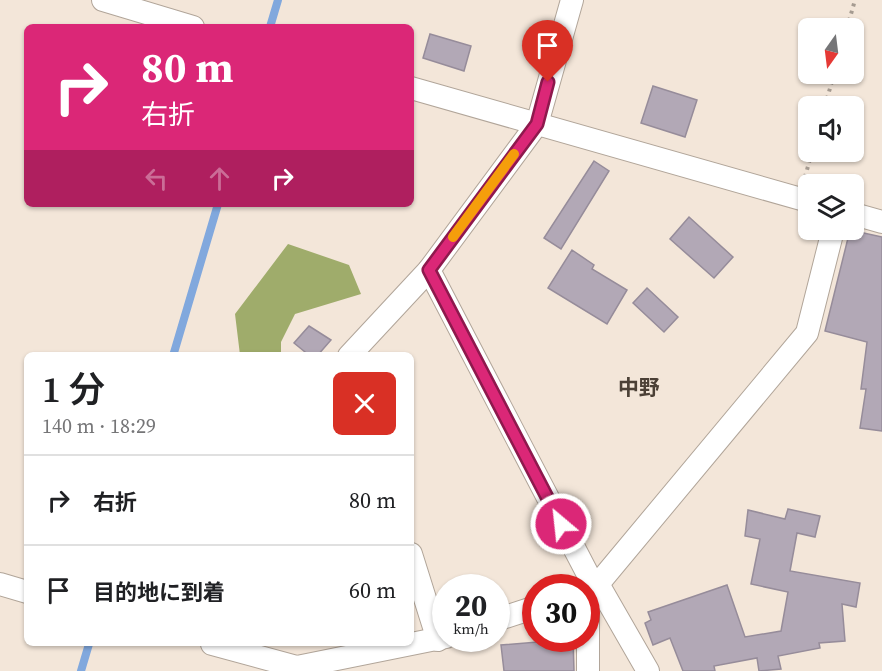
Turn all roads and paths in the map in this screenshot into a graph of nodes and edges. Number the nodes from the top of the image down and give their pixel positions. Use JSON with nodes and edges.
{"nodes":[{"id":1,"x":103,"y":0,"type":"edge"},
{"id":2,"x":572,"y":0,"type":"edge"},
{"id":3,"x":855,"y":0,"type":"edge"},
{"id":4,"x":850,"y":18,"type":"edge"},
{"id":5,"x":183,"y":24,"type":"edge"},
{"id":6,"x":414,"y":89,"type":"edge"},
{"id":7,"x":537,"y":124,"type":"junction"},
{"id":8,"x":798,"y":198,"type":"edge"},
{"id":9,"x":864,"y":217,"type":"edge"},
{"id":10,"x":882,"y":222,"type":"edge"},
{"id":11,"x":830,"y":240,"type":"edge"},
{"id":12,"x":429,"y":270,"type":"junction"},
{"id":13,"x":353,"y":352,"type":"edge"},
{"id":14,"x":414,"y":562,"type":"edge"},
{"id":15,"x":585,"y":574,"type":"edge"},
{"id":16,"x":600,"y":579,"type":"edge"},
{"id":17,"x":0,"y":584,"type":"edge"},
{"id":18,"x":24,"y":591,"type":"edge"},
{"id":19,"x":600,"y":600,"type":"edge"},
{"id":20,"x":432,"y":612,"type":"edge"},
{"id":21,"x":432,"y":641,"type":"edge"},
{"id":22,"x":414,"y":644,"type":"edge"},
{"id":23,"x":219,"y":646,"type":"edge"},
{"id":24,"x":406,"y":646,"type":"edge"},
{"id":25,"x":589,"y":652,"type":"edge"},
{"id":26,"x":588,"y":671,"type":"edge"},
{"id":27,"x":648,"y":671,"type":"edge"}],
"edges":[{"from":1,"to":5,"type":"street"},
{"from":2,"to":7,"type":"street"},
{"from":3,"to":4,"type":"path"},
{"from":6,"to":7,"type":"street"},
{"from":7,"to":8,"type":"street"},
{"from":7,"to":12,"type":"street"},
{"from":9,"to":10,"type":"street"},
{"from":11,"to":16,"type":"street"},
{"from":12,"to":13,"type":"street"},
{"from":12,"to":15,"type":"street"},
{"from":14,"to":20,"type":"street"},
{"from":17,"to":18,"type":"street"},
{"from":19,"to":27,"type":"street"},
{"from":21,"to":22,"type":"street"},
{"from":23,"to":24,"type":"street"},
{"from":25,"to":26,"type":"street"}]}
